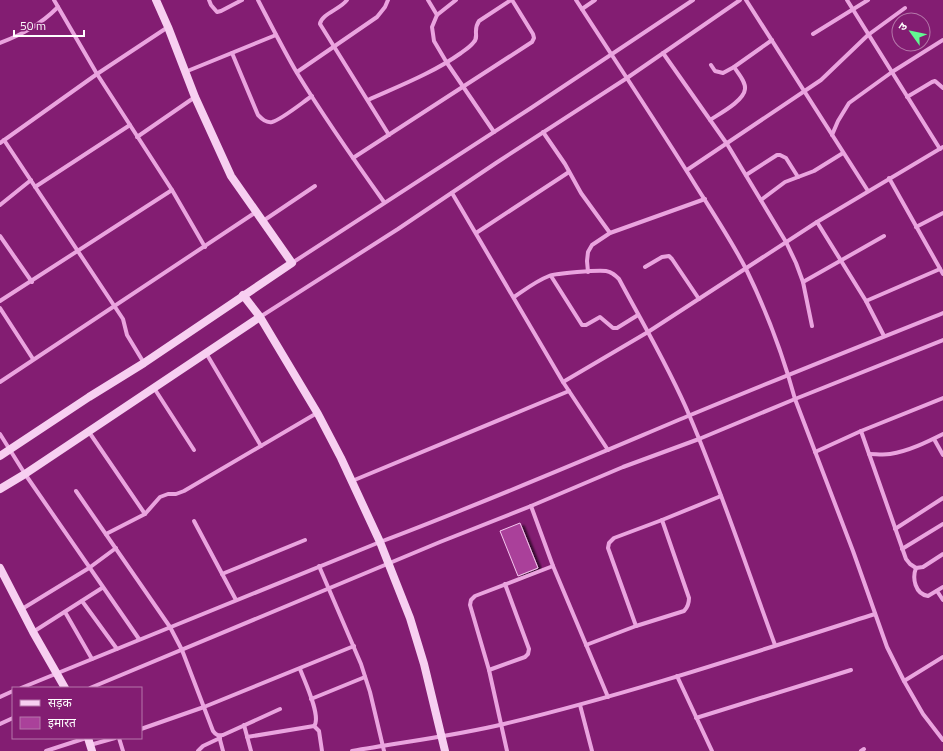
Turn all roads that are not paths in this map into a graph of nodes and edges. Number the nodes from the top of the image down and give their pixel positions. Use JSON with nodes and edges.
{"nodes":[{"id":1,"x":54,"y":0,"type":"edge"},
{"id":2,"x":156,"y":0,"type":"edge"},
{"id":3,"x":209,"y":0,"type":"edge"},
{"id":4,"x":242,"y":0,"type":"edge"},
{"id":5,"x":258,"y":0,"type":"edge"},
{"id":6,"x":347,"y":0,"type":"edge"},
{"id":7,"x":388,"y":0,"type":"edge"},
{"id":8,"x":428,"y":0,"type":"edge"},
{"id":9,"x":456,"y":0,"type":"edge"},
{"id":10,"x":512,"y":0,"type":"edge"},
{"id":11,"x":576,"y":0,"type":"edge"},
{"id":12,"x":595,"y":0,"type":"edge"},
{"id":13,"x":693,"y":0,"type":"edge"},
{"id":14,"x":740,"y":0,"type":"edge"},
{"id":15,"x":746,"y":0,"type":"edge"},
{"id":16,"x":847,"y":0,"type":"edge"},
{"id":17,"x":868,"y":0,"type":"edge"},
{"id":18,"x":58,"y":7,"type":"junction"},
{"id":19,"x":905,"y":8,"type":"dead end"},
{"id":20,"x":582,"y":9,"type":"junction"},
{"id":21,"x":853,"y":9,"type":"junction"},
{"id":22,"x":437,"y":15,"type":"junction"},
{"id":23,"x":168,"y":27,"type":"junction"},
{"id":24,"x":813,"y":34,"type":"dead end"},
{"id":25,"x":276,"y":35,"type":"junction"},
{"id":26,"x":868,"y":35,"type":"junction"},
{"id":27,"x":772,"y":40,"type":"junction"},
{"id":28,"x":943,"y":40,"type":"edge"},
{"id":29,"x":0,"y":43,"type":"edge"},
{"id":30,"x":334,"y":48,"type":"junction"},
{"id":31,"x":232,"y":53,"type":"junction"},
{"id":32,"x":611,"y":53,"type":"junction"},
{"id":33,"x":663,"y":53,"type":"junction"},
{"id":34,"x":447,"y":63,"type":"junction"},
{"id":35,"x":711,"y":66,"type":"dead end"},
{"id":36,"x":734,"y":67,"type":"junction"},
{"id":37,"x":185,"y":72,"type":"junction"},
{"id":38,"x":297,"y":72,"type":"junction"},
{"id":39,"x":892,"y":72,"type":"junction"},
{"id":40,"x":98,"y":74,"type":"junction"},
{"id":41,"x":627,"y":78,"type":"junction"},
{"id":42,"x":463,"y":86,"type":"junction"},
{"id":43,"x":943,"y":88,"type":"edge"},
{"id":44,"x":805,"y":92,"type":"junction"},
{"id":45,"x":195,"y":96,"type":"junction"},
{"id":46,"x":312,"y":96,"type":"junction"},
{"id":47,"x":907,"y":97,"type":"junction"},
{"id":48,"x":368,"y":100,"type":"junction"},
{"id":49,"x":710,"y":120,"type":"junction"},
{"id":50,"x":130,"y":125,"type":"junction"},
{"id":51,"x":494,"y":132,"type":"junction"},
{"id":52,"x":543,"y":132,"type":"junction"},
{"id":53,"x":390,"y":135,"type":"junction"},
{"id":54,"x":832,"y":135,"type":"junction"},
{"id":55,"x":137,"y":137,"type":"junction"},
{"id":56,"x":2,"y":141,"type":"edge"},
{"id":57,"x":727,"y":144,"type":"junction"},
{"id":58,"x":941,"y":148,"type":"edge"},
{"id":59,"x":843,"y":153,"type":"junction"},
{"id":60,"x":353,"y":158,"type":"junction"},
{"id":61,"x":686,"y":170,"type":"junction"},
{"id":62,"x":569,"y":172,"type":"junction"},
{"id":63,"x":746,"y":175,"type":"junction"},
{"id":64,"x":798,"y":177,"type":"junction"},
{"id":65,"x":889,"y":178,"type":"junction"},
{"id":66,"x":31,"y":180,"type":"junction"},
{"id":67,"x":315,"y":186,"type":"dead end"},
{"id":68,"x":35,"y":187,"type":"junction"},
{"id":69,"x":172,"y":190,"type":"junction"},
{"id":70,"x":868,"y":191,"type":"junction"},
{"id":71,"x":452,"y":193,"type":"junction"},
{"id":72,"x":704,"y":199,"type":"junction"},
{"id":73,"x":761,"y":200,"type":"junction"},
{"id":74,"x":384,"y":202,"type":"junction"},
{"id":75,"x":0,"y":205,"type":"edge"},
{"id":76,"x":256,"y":212,"type":"junction"},
{"id":77,"x":943,"y":213,"type":"edge"},
{"id":78,"x":263,"y":221,"type":"junction"},
{"id":79,"x":817,"y":222,"type":"junction"},
{"id":80,"x":916,"y":227,"type":"junction"},
{"id":81,"x":476,"y":233,"type":"junction"},
{"id":82,"x":610,"y":233,"type":"junction"},
{"id":83,"x":0,"y":236,"type":"edge"},
{"id":84,"x":884,"y":236,"type":"dead end"},
{"id":85,"x":786,"y":242,"type":"junction"},
{"id":86,"x":205,"y":247,"type":"junction"},
{"id":87,"x":78,"y":250,"type":"junction"},
{"id":88,"x":842,"y":261,"type":"junction"},
{"id":89,"x":292,"y":263,"type":"junction"},
{"id":90,"x":645,"y":267,"type":"dead end"},
{"id":91,"x":746,"y":269,"type":"junction"},
{"id":92,"x":940,"y":269,"type":"junction"},
{"id":93,"x":588,"y":272,"type":"junction"},
{"id":94,"x":943,"y":274,"type":"edge"},
{"id":95,"x":551,"y":276,"type":"junction"},
{"id":96,"x":32,"y":282,"type":"junction"},
{"id":97,"x":803,"y":282,"type":"junction"},
{"id":98,"x":243,"y":295,"type":"junction"},
{"id":99,"x":514,"y":297,"type":"junction"},
{"id":100,"x":699,"y":299,"type":"junction"},
{"id":101,"x":0,"y":301,"type":"edge"},
{"id":102,"x":866,"y":301,"type":"junction"},
{"id":103,"x":115,"y":306,"type":"junction"},
{"id":104,"x":0,"y":308,"type":"edge"},
{"id":105,"x":943,"y":313,"type":"edge"},
{"id":106,"x":638,"y":315,"type":"junction"},
{"id":107,"x":260,"y":317,"type":"junction"},
{"id":108,"x":812,"y":326,"type":"dead end"},
{"id":109,"x":648,"y":332,"type":"junction"},
{"id":110,"x":884,"y":336,"type":"junction"},
{"id":111,"x":943,"y":340,"type":"edge"},
{"id":112,"x":206,"y":353,"type":"junction"},
{"id":113,"x":33,"y":359,"type":"junction"},
{"id":114,"x":144,"y":362,"type":"junction"},
{"id":115,"x":788,"y":375,"type":"junction"},
{"id":116,"x":0,"y":382,"type":"edge"},
{"id":117,"x":564,"y":382,"type":"junction"},
{"id":118,"x":154,"y":388,"type":"junction"},
{"id":119,"x":569,"y":391,"type":"junction"},
{"id":120,"x":943,"y":398,"type":"edge"},
{"id":121,"x":795,"y":399,"type":"junction"},
{"id":122,"x":317,"y":413,"type":"junction"},
{"id":123,"x":689,"y":416,"type":"junction"},
{"id":124,"x":89,"y":432,"type":"junction"},
{"id":125,"x":860,"y":432,"type":"junction"},
{"id":126,"x":0,"y":434,"type":"edge"},
{"id":127,"x":943,"y":434,"type":"edge"},
{"id":128,"x":699,"y":439,"type":"junction"},
{"id":129,"x":934,"y":439,"type":"junction"},
{"id":130,"x":261,"y":446,"type":"junction"},
{"id":131,"x":10,"y":449,"type":"junction"},
{"id":132,"x":194,"y":450,"type":"dead end"},
{"id":133,"x":608,"y":450,"type":"junction"},
{"id":134,"x":815,"y":452,"type":"junction"},
{"id":135,"x":869,"y":454,"type":"junction"},
{"id":136,"x":943,"y":455,"type":"edge"},
{"id":137,"x":0,"y":456,"type":"edge"},
{"id":138,"x":25,"y":474,"type":"junction"},
{"id":139,"x":351,"y":482,"type":"junction"},
{"id":140,"x":0,"y":489,"type":"edge"},
{"id":141,"x":76,"y":491,"type":"dead end"},
{"id":142,"x":721,"y":496,"type":"junction"},
{"id":143,"x":943,"y":498,"type":"edge"},
{"id":144,"x":531,"y":506,"type":"junction"},
{"id":145,"x":145,"y":514,"type":"junction"},
{"id":146,"x":662,"y":520,"type":"junction"},
{"id":147,"x":194,"y":521,"type":"dead end"},
{"id":148,"x":943,"y":524,"type":"edge"},
{"id":149,"x":895,"y":529,"type":"junction"},
{"id":150,"x":106,"y":534,"type":"junction"},
{"id":151,"x":305,"y":540,"type":"dead end"},
{"id":152,"x":380,"y":542,"type":"junction"},
{"id":153,"x":116,"y":548,"type":"junction"},
{"id":154,"x":902,"y":548,"type":"junction"},
{"id":155,"x":943,"y":554,"type":"edge"},
{"id":156,"x":388,"y":563,"type":"junction"},
{"id":157,"x":319,"y":566,"type":"junction"},
{"id":158,"x":553,"y":566,"type":"junction"},
{"id":159,"x":0,"y":568,"type":"edge"},
{"id":160,"x":89,"y":568,"type":"junction"},
{"id":161,"x":916,"y":568,"type":"junction"},
{"id":162,"x":222,"y":574,"type":"junction"},
{"id":163,"x":505,"y":584,"type":"junction"},
{"id":164,"x":943,"y":587,"type":"edge"},
{"id":165,"x":102,"y":588,"type":"junction"},
{"id":166,"x":329,"y":588,"type":"junction"},
{"id":167,"x":937,"y":590,"type":"junction"},
{"id":168,"x":236,"y":600,"type":"junction"},
{"id":169,"x":943,"y":600,"type":"edge"},
{"id":170,"x":82,"y":601,"type":"junction"},
{"id":171,"x":21,"y":610,"type":"junction"},
{"id":172,"x":65,"y":612,"type":"junction"},
{"id":173,"x":875,"y":614,"type":"junction"},
{"id":174,"x":636,"y":626,"type":"junction"},
{"id":175,"x":170,"y":627,"type":"junction"},
{"id":176,"x":33,"y":632,"type":"junction"},
{"id":177,"x":139,"y":639,"type":"junction"},
{"id":178,"x":586,"y":644,"type":"junction"},
{"id":179,"x":775,"y":645,"type":"junction"},
{"id":180,"x":354,"y":646,"type":"junction"},
{"id":181,"x":117,"y":649,"type":"junction"},
{"id":182,"x":182,"y":650,"type":"junction"},
{"id":183,"x":943,"y":657,"type":"edge"},
{"id":184,"x":92,"y":658,"type":"junction"},
{"id":185,"x":300,"y":669,"type":"junction"},
{"id":186,"x":489,"y":670,"type":"junction"},
{"id":187,"x":851,"y":670,"type":"dead end"},
{"id":188,"x":57,"y":672,"type":"junction"},
{"id":189,"x":677,"y":676,"type":"junction"},
{"id":190,"x":365,"y":677,"type":"junction"},
{"id":191,"x":904,"y":681,"type":"junction"},
{"id":192,"x":23,"y":687,"type":"edge"},
{"id":193,"x":64,"y":687,"type":"edge"},
{"id":194,"x":92,"y":687,"type":"edge"},
{"id":195,"x":12,"y":691,"type":"edge"},
{"id":196,"x":0,"y":697,"type":"edge"},
{"id":197,"x":608,"y":697,"type":"junction"},
{"id":198,"x":312,"y":699,"type":"junction"},
{"id":199,"x":580,"y":705,"type":"junction"},
{"id":200,"x":204,"y":707,"type":"junction"},
{"id":201,"x":280,"y":708,"type":"dead end"},
{"id":202,"x":12,"y":718,"type":"edge"},
{"id":203,"x":696,"y":718,"type":"junction"},
{"id":204,"x":0,"y":724,"type":"edge"},
{"id":205,"x":244,"y":725,"type":"junction"},
{"id":206,"x":502,"y":725,"type":"junction"},
{"id":207,"x":314,"y":726,"type":"junction"},
{"id":208,"x":142,"y":729,"type":"edge"},
{"id":209,"x":441,"y":736,"type":"junction"},
{"id":210,"x":219,"y":737,"type":"junction"},
{"id":211,"x":247,"y":737,"type":"junction"},
{"id":212,"x":110,"y":739,"type":"edge"},
{"id":213,"x":119,"y":739,"type":"edge"},
{"id":214,"x":943,"y":740,"type":"edge"},
{"id":215,"x":89,"y":743,"type":"edge"},
{"id":216,"x":382,"y":745,"type":"junction"},
{"id":217,"x":46,"y":751,"type":"edge"},
{"id":218,"x":123,"y":751,"type":"edge"},
{"id":219,"x":198,"y":751,"type":"edge"},
{"id":220,"x":223,"y":751,"type":"edge"},
{"id":221,"x":251,"y":751,"type":"edge"},
{"id":222,"x":322,"y":751,"type":"edge"},
{"id":223,"x":352,"y":751,"type":"edge"},
{"id":224,"x":384,"y":751,"type":"edge"},
{"id":225,"x":445,"y":751,"type":"edge"},
{"id":226,"x":507,"y":751,"type":"edge"},
{"id":227,"x":592,"y":751,"type":"edge"},
{"id":228,"x":712,"y":751,"type":"edge"}],
"edges":[{"from":1,"to":18,"type":"street"},
{"from":2,"to":23,"type":"street"},
{"from":3,"to":4,"type":"street"},
{"from":5,"to":25,"type":"street"},
{"from":6,"to":30,"type":"street"},
{"from":7,"to":30,"type":"street"},
{"from":8,"to":22,"type":"street"},
{"from":9,"to":22,"type":"street"},
{"from":10,"to":34,"type":"street"},
{"from":10,"to":42,"type":"street"},
{"from":11,"to":20,"type":"street"},
{"from":12,"to":20,"type":"street"},
{"from":13,"to":32,"type":"street"},
{"from":14,"to":33,"type":"street"},
{"from":15,"to":27,"type":"street"},
{"from":16,"to":21,"type":"street"},
{"from":17,"to":21,"type":"street"},
{"from":18,"to":29,"type":"street"},
{"from":18,"to":40,"type":"street"},
{"from":19,"to":26,"type":"street"},
{"from":20,"to":32,"type":"street"},
{"from":21,"to":24,"type":"street"},
{"from":21,"to":26,"type":"street"},
{"from":22,"to":34,"type":"street"},
{"from":23,"to":37,"type":"street"},
{"from":23,"to":40,"type":"street"},
{"from":25,"to":31,"type":"street"},
{"from":25,"to":38,"type":"street"},
{"from":26,"to":39,"type":"street"},
{"from":26,"to":44,"type":"street"},
{"from":27,"to":36,"type":"street"},
{"from":27,"to":44,"type":"street"},
{"from":28,"to":39,"type":"street"},
{"from":30,"to":38,"type":"street"},
{"from":30,"to":48,"type":"street"},
{"from":31,"to":37,"type":"street"},
{"from":31,"to":46,"type":"street"},
{"from":32,"to":41,"type":"street"},
{"from":32,"to":51,"type":"street"},
{"from":33,"to":41,"type":"street"},
{"from":33,"to":49,"type":"street"},
{"from":34,"to":42,"type":"street"},
{"from":34,"to":48,"type":"street"},
{"from":35,"to":36,"type":"street"},
{"from":36,"to":49,"type":"street"},
{"from":37,"to":45,"type":"street"},
{"from":38,"to":46,"type":"street"},
{"from":39,"to":47,"type":"street"},
{"from":39,"to":54,"type":"street"},
{"from":40,"to":50,"type":"street"},
{"from":40,"to":56,"type":"street"},
{"from":41,"to":52,"type":"street"},
{"from":41,"to":61,"type":"street"},
{"from":42,"to":51,"type":"street"},
{"from":42,"to":53,"type":"street"},
{"from":43,"to":47,"type":"street"},
{"from":44,"to":54,"type":"street"},
{"from":44,"to":57,"type":"street"},
{"from":45,"to":55,"type":"street"},
{"from":45,"to":76,"type":"street"},
{"from":46,"to":60,"type":"street"},
{"from":47,"to":58,"type":"street"},
{"from":48,"to":53,"type":"street"},
{"from":49,"to":57,"type":"street"},
{"from":50,"to":55,"type":"street"},
{"from":50,"to":68,"type":"street"},
{"from":51,"to":74,"type":"street"},
{"from":52,"to":62,"type":"street"},
{"from":52,"to":71,"type":"street"},
{"from":53,"to":60,"type":"street"},
{"from":54,"to":59,"type":"street"},
{"from":55,"to":69,"type":"street"},
{"from":56,"to":66,"type":"street"},
{"from":57,"to":61,"type":"street"},
{"from":57,"to":63,"type":"street"},
{"from":58,"to":65,"type":"street"},
{"from":59,"to":64,"type":"street"},
{"from":59,"to":70,"type":"street"},
{"from":60,"to":74,"type":"street"},
{"from":61,"to":72,"type":"street"},
{"from":62,"to":81,"type":"street"},
{"from":62,"to":82,"type":"street"},
{"from":63,"to":64,"type":"street"},
{"from":63,"to":73,"type":"street"},
{"from":64,"to":73,"type":"street"},
{"from":65,"to":70,"type":"street"},
{"from":65,"to":80,"type":"street"},
{"from":66,"to":68,"type":"street"},
{"from":66,"to":75,"type":"street"},
{"from":67,"to":78,"type":"street"},
{"from":68,"to":87,"type":"street"},
{"from":69,"to":86,"type":"street"},
{"from":69,"to":87,"type":"street"},
{"from":70,"to":79,"type":"street"},
{"from":71,"to":81,"type":"street"},
{"from":71,"to":107,"type":"street"},
{"from":72,"to":82,"type":"street"},
{"from":72,"to":91,"type":"street"},
{"from":73,"to":85,"type":"street"},
{"from":74,"to":89,"type":"street"},
{"from":76,"to":78,"type":"street"},
{"from":76,"to":86,"type":"street"},
{"from":77,"to":80,"type":"street"},
{"from":78,"to":89,"type":"street"},
{"from":79,"to":85,"type":"street"},
{"from":79,"to":88,"type":"street"},
{"from":80,"to":92,"type":"street"},
{"from":81,"to":99,"type":"street"},
{"from":82,"to":93,"type":"street"},
{"from":83,"to":96,"type":"street"},
{"from":84,"to":88,"type":"street"},
{"from":85,"to":91,"type":"street"},
{"from":85,"to":97,"type":"street"},
{"from":86,"to":103,"type":"street"},
{"from":87,"to":96,"type":"street"},
{"from":87,"to":103,"type":"street"},
{"from":88,"to":97,"type":"street"},
{"from":88,"to":102,"type":"street"},
{"from":89,"to":98,"type":"street"},
{"from":90,"to":100,"type":"street"},
{"from":91,"to":100,"type":"street"},
{"from":91,"to":115,"type":"street"},
{"from":92,"to":94,"type":"street"},
{"from":92,"to":102,"type":"street"},
{"from":93,"to":95,"type":"street"},
{"from":93,"to":106,"type":"street"},
{"from":95,"to":99,"type":"street"},
{"from":95,"to":106,"type":"street"},
{"from":96,"to":101,"type":"street"},
{"from":97,"to":108,"type":"street"},
{"from":98,"to":107,"type":"street"},
{"from":98,"to":114,"type":"street"},
{"from":99,"to":117,"type":"street"},
{"from":100,"to":109,"type":"street"},
{"from":102,"to":110,"type":"street"},
{"from":103,"to":113,"type":"street"},
{"from":103,"to":114,"type":"street"},
{"from":104,"to":113,"type":"street"},
{"from":105,"to":110,"type":"street"},
{"from":106,"to":109,"type":"street"},
{"from":107,"to":112,"type":"street"},
{"from":107,"to":122,"type":"street"},
{"from":109,"to":117,"type":"street"},
{"from":109,"to":123,"type":"street"},
{"from":110,"to":115,"type":"street"},
{"from":111,"to":121,"type":"street"},
{"from":112,"to":118,"type":"street"},
{"from":112,"to":130,"type":"street"},
{"from":113,"to":116,"type":"street"},
{"from":114,"to":131,"type":"street"},
{"from":115,"to":121,"type":"street"},
{"from":115,"to":123,"type":"street"},
{"from":117,"to":119,"type":"street"},
{"from":118,"to":124,"type":"street"},
{"from":118,"to":132,"type":"street"},
{"from":119,"to":133,"type":"street"},
{"from":119,"to":139,"type":"street"},
{"from":120,"to":125,"type":"street"},
{"from":121,"to":128,"type":"street"},
{"from":121,"to":134,"type":"street"},
{"from":122,"to":130,"type":"street"},
{"from":122,"to":139,"type":"street"},
{"from":123,"to":128,"type":"street"},
{"from":123,"to":133,"type":"street"},
{"from":124,"to":138,"type":"street"},
{"from":124,"to":145,"type":"street"},
{"from":125,"to":134,"type":"street"},
{"from":125,"to":135,"type":"street"},
{"from":126,"to":131,"type":"street"},
{"from":127,"to":129,"type":"street"},
{"from":128,"to":142,"type":"street"},
{"from":128,"to":144,"type":"street"},
{"from":129,"to":135,"type":"street"},
{"from":129,"to":136,"type":"street"},
{"from":130,"to":145,"type":"street"},
{"from":131,"to":137,"type":"street"},
{"from":131,"to":138,"type":"street"},
{"from":133,"to":152,"type":"street"},
{"from":134,"to":173,"type":"street"},
{"from":135,"to":149,"type":"street"},
{"from":138,"to":140,"type":"street"},
{"from":138,"to":160,"type":"street"},
{"from":139,"to":152,"type":"street"},
{"from":141,"to":150,"type":"street"},
{"from":142,"to":146,"type":"street"},
{"from":142,"to":179,"type":"street"},
{"from":143,"to":149,"type":"street"},
{"from":144,"to":156,"type":"street"},
{"from":144,"to":158,"type":"street"},
{"from":145,"to":150,"type":"street"},
{"from":146,"to":174,"type":"street"},
{"from":146,"to":174,"type":"street"},
{"from":147,"to":162,"type":"street"},
{"from":148,"to":154,"type":"street"},
{"from":149,"to":154,"type":"street"},
{"from":150,"to":153,"type":"street"},
{"from":151,"to":162,"type":"street"},
{"from":152,"to":156,"type":"street"},
{"from":152,"to":157,"type":"street"},
{"from":153,"to":160,"type":"street"},
{"from":153,"to":175,"type":"street"},
{"from":154,"to":161,"type":"street"},
{"from":155,"to":161,"type":"street"},
{"from":156,"to":166,"type":"street"},
{"from":156,"to":209,"type":"street"},
{"from":157,"to":166,"type":"street"},
{"from":157,"to":168,"type":"street"},
{"from":158,"to":163,"type":"street"},
{"from":158,"to":178,"type":"street"},
{"from":159,"to":171,"type":"street"},
{"from":160,"to":165,"type":"street"},
{"from":160,"to":171,"type":"street"},
{"from":161,"to":167,"type":"street"},
{"from":162,"to":168,"type":"street"},
{"from":163,"to":186,"type":"street"},
{"from":163,"to":186,"type":"street"},
{"from":164,"to":167,"type":"street"},
{"from":165,"to":170,"type":"street"},
{"from":165,"to":177,"type":"street"},
{"from":166,"to":180,"type":"street"},
{"from":166,"to":182,"type":"street"},
{"from":167,"to":169,"type":"street"},
{"from":168,"to":175,"type":"street"},
{"from":170,"to":172,"type":"street"},
{"from":170,"to":181,"type":"street"},
{"from":171,"to":176,"type":"street"},
{"from":172,"to":176,"type":"street"},
{"from":172,"to":184,"type":"street"},
{"from":173,"to":179,"type":"street"},
{"from":173,"to":191,"type":"street"},
{"from":174,"to":178,"type":"street"},
{"from":175,"to":177,"type":"street"},
{"from":175,"to":182,"type":"street"},
{"from":176,"to":188,"type":"street"},
{"from":177,"to":181,"type":"street"},
{"from":178,"to":197,"type":"street"},
{"from":179,"to":189,"type":"street"},
{"from":180,"to":185,"type":"street"},
{"from":180,"to":190,"type":"street"},
{"from":181,"to":184,"type":"street"},
{"from":182,"to":194,"type":"street"},
{"from":182,"to":200,"type":"street"},
{"from":183,"to":191,"type":"street"},
{"from":184,"to":188,"type":"street"},
{"from":185,"to":198,"type":"street"},
{"from":185,"to":200,"type":"street"},
{"from":186,"to":206,"type":"street"},
{"from":187,"to":203,"type":"street"},
{"from":188,"to":192,"type":"street"},
{"from":188,"to":193,"type":"street"},
{"from":189,"to":197,"type":"street"},
{"from":189,"to":203,"type":"street"},
{"from":190,"to":198,"type":"street"},
{"from":190,"to":216,"type":"street"},
{"from":191,"to":214,"type":"street"},
{"from":195,"to":196,"type":"street"},
{"from":197,"to":199,"type":"street"},
{"from":198,"to":207,"type":"street"},
{"from":199,"to":206,"type":"street"},
{"from":199,"to":227,"type":"street"},
{"from":200,"to":208,"type":"street"},
{"from":200,"to":210,"type":"street"},
{"from":201,"to":205,"type":"street"},
{"from":202,"to":204,"type":"street"},
{"from":203,"to":228,"type":"street"},
{"from":205,"to":210,"type":"street"},
{"from":205,"to":211,"type":"street"},
{"from":206,"to":209,"type":"street"},
{"from":206,"to":226,"type":"street"},
{"from":207,"to":211,"type":"street"},
{"from":207,"to":222,"type":"street"},
{"from":209,"to":216,"type":"street"},
{"from":209,"to":225,"type":"street"},
{"from":210,"to":219,"type":"street"},
{"from":210,"to":220,"type":"street"},
{"from":211,"to":221,"type":"street"},
{"from":212,"to":215,"type":"street"},
{"from":213,"to":218,"type":"street"},
{"from":215,"to":217,"type":"street"},
{"from":216,"to":223,"type":"street"},
{"from":216,"to":224,"type":"street"}]}
